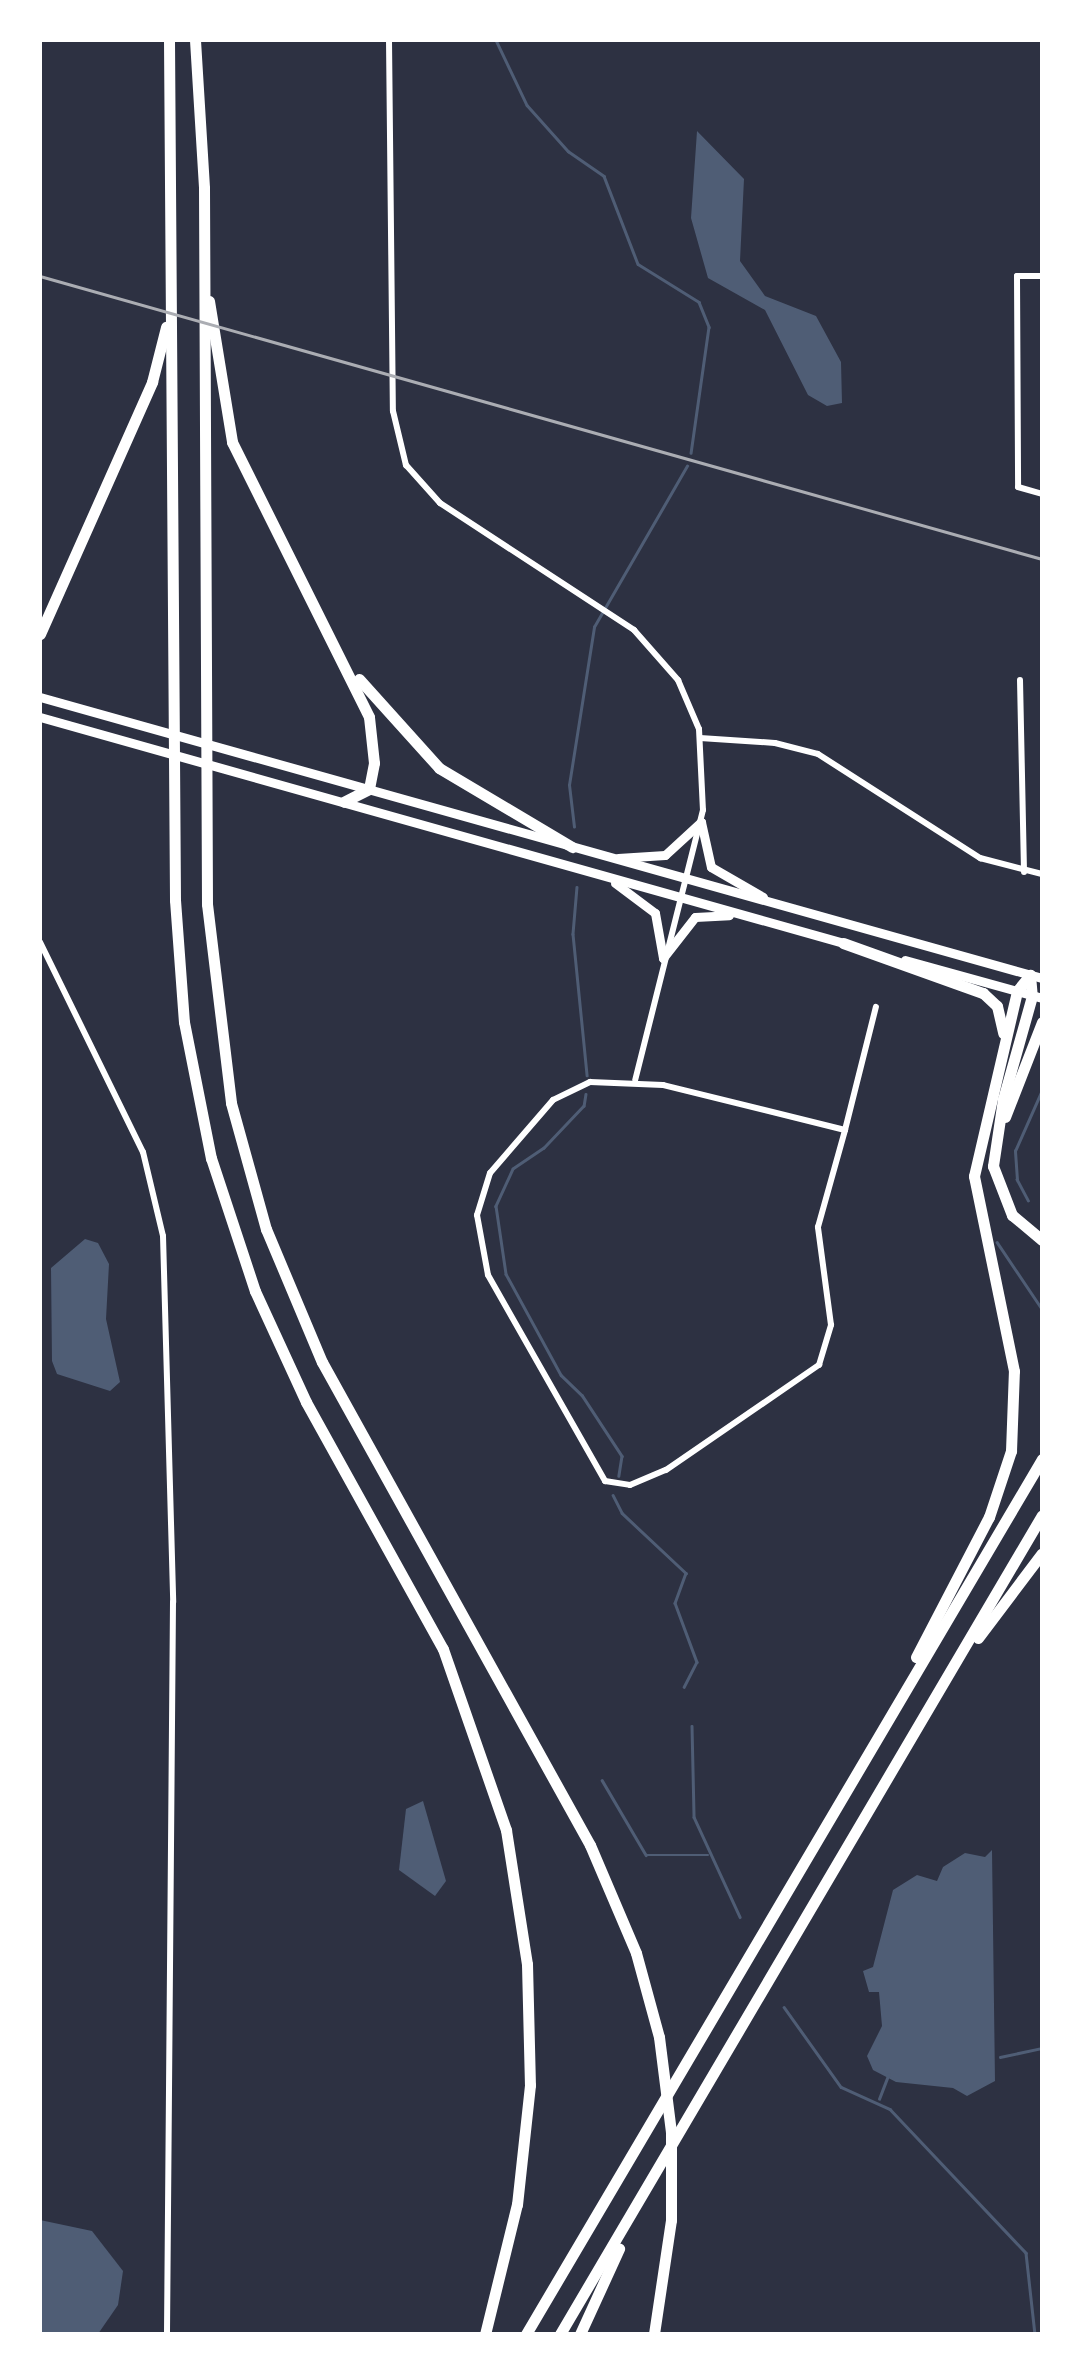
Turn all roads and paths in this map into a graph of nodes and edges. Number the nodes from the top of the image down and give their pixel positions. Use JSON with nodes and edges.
{"nodes":[{"id":1,"x":169,"y":40,"type":"edge"},
{"id":2,"x":196,"y":40,"type":"edge"},
{"id":3,"x":389,"y":40,"type":"edge"},
{"id":4,"x":203,"y":247,"type":"junction"},
{"id":5,"x":172,"y":258,"type":"junction"},
{"id":6,"x":1042,"y":276,"type":"edge"},
{"id":7,"x":1042,"y":494,"type":"edge"},
{"id":8,"x":40,"y":634,"type":"edge"},
{"id":9,"x":338,"y":651,"type":"junction"},
{"id":10,"x":1020,"y":680,"type":"dead end"},
{"id":11,"x":40,"y":697,"type":"edge"},
{"id":12,"x":40,"y":716,"type":"edge"},
{"id":13,"x":700,"y":738,"type":"junction"},
{"id":14,"x":369,"y":789,"type":"junction"},
{"id":15,"x":344,"y":802,"type":"junction"},
{"id":16,"x":701,"y":822,"type":"junction"},
{"id":17,"x":572,"y":848,"type":"junction"},
{"id":18,"x":614,"y":858,"type":"junction"},
{"id":19,"x":1024,"y":872,"type":"junction"},
{"id":20,"x":1042,"y":874,"type":"edge"},
{"id":21,"x":604,"y":876,"type":"junction"},
{"id":22,"x":684,"y":878,"type":"junction"},
{"id":23,"x":679,"y":896,"type":"junction"},
{"id":24,"x":776,"y":904,"type":"junction"},
{"id":25,"x":748,"y":916,"type":"junction"},
{"id":26,"x":40,"y":942,"type":"edge"},
{"id":27,"x":843,"y":943,"type":"junction"},
{"id":28,"x":663,"y":958,"type":"junction"},
{"id":29,"x":1036,"y":977,"type":"edge"},
{"id":30,"x":1017,"y":991,"type":"junction"},
{"id":31,"x":1037,"y":997,"type":"edge"},
{"id":32,"x":876,"y":1007,"type":"dead end"},
{"id":33,"x":1042,"y":1022,"type":"edge"},
{"id":34,"x":1003,"y":1044,"type":"junction"},
{"id":35,"x":635,"y":1080,"type":"junction"},
{"id":36,"x":845,"y":1130,"type":"junction"},
{"id":37,"x":995,"y":1140,"type":"junction"},
{"id":38,"x":1042,"y":1240,"type":"edge"},
{"id":39,"x":1042,"y":1459,"type":"edge"},
{"id":40,"x":1042,"y":1515,"type":"edge"},
{"id":41,"x":1042,"y":1553,"type":"edge"},
{"id":42,"x":957,"y":1665,"type":"junction"},
{"id":43,"x":898,"y":1697,"type":"junction"},
{"id":44,"x":642,"y":2200,"type":"junction"},
{"id":45,"x":167,"y":2334,"type":"edge"},
{"id":46,"x":485,"y":2334,"type":"edge"},
{"id":47,"x":526,"y":2334,"type":"edge"},
{"id":48,"x":560,"y":2334,"type":"edge"},
{"id":49,"x":580,"y":2334,"type":"edge"},
{"id":50,"x":654,"y":2334,"type":"edge"}],
"edges":[{"from":1,"to":5,"type":"highway"},
{"from":2,"to":4,"type":"highway"},
{"from":3,"to":13,"type":"street"},
{"from":4,"to":9,"type":"highway"},
{"from":4,"to":50,"type":"highway"},
{"from":5,"to":8,"type":"highway"},
{"from":5,"to":46,"type":"highway"},
{"from":6,"to":7,"type":"street"},
{"from":9,"to":14,"type":"highway"},
{"from":9,"to":17,"type":"highway"},
{"from":10,"to":19,"type":"street"},
{"from":11,"to":14,"type":"main road"},
{"from":12,"to":15,"type":"main road"},
{"from":13,"to":16,"type":"street"},
{"from":13,"to":19,"type":"street"},
{"from":14,"to":15,"type":"highway"},
{"from":14,"to":17,"type":"main road"},
{"from":15,"to":21,"type":"main road"},
{"from":16,"to":18,"type":"main road"},
{"from":16,"to":22,"type":"street"},
{"from":16,"to":24,"type":"main road"},
{"from":17,"to":18,"type":"main road"},
{"from":18,"to":22,"type":"main road"},
{"from":19,"to":20,"type":"street"},
{"from":21,"to":23,"type":"main road"},
{"from":21,"to":28,"type":"main road"},
{"from":22,"to":23,"type":"street"},
{"from":22,"to":24,"type":"main road"},
{"from":23,"to":25,"type":"main road"},
{"from":23,"to":28,"type":"street"},
{"from":24,"to":29,"type":"main road"},
{"from":25,"to":27,"type":"main road"},
{"from":25,"to":28,"type":"main road"},
{"from":26,"to":45,"type":"street"},
{"from":27,"to":30,"type":"main road"},
{"from":27,"to":34,"type":"highway"},
{"from":28,"to":35,"type":"street"},
{"from":29,"to":30,"type":"highway"},
{"from":29,"to":31,"type":"highway"},
{"from":30,"to":31,"type":"main road"},
{"from":30,"to":34,"type":"highway"},
{"from":31,"to":37,"type":"highway"},
{"from":32,"to":36,"type":"street"},
{"from":33,"to":37,"type":"highway"},
{"from":34,"to":43,"type":"highway"},
{"from":35,"to":36,"type":"street"},
{"from":35,"to":36,"type":"street"},
{"from":37,"to":38,"type":"highway"},
{"from":39,"to":43,"type":"highway"},
{"from":40,"to":42,"type":"highway"},
{"from":41,"to":42,"type":"highway"},
{"from":42,"to":44,"type":"highway"},
{"from":43,"to":47,"type":"highway"},
{"from":44,"to":48,"type":"highway"},
{"from":44,"to":49,"type":"highway"}]}
